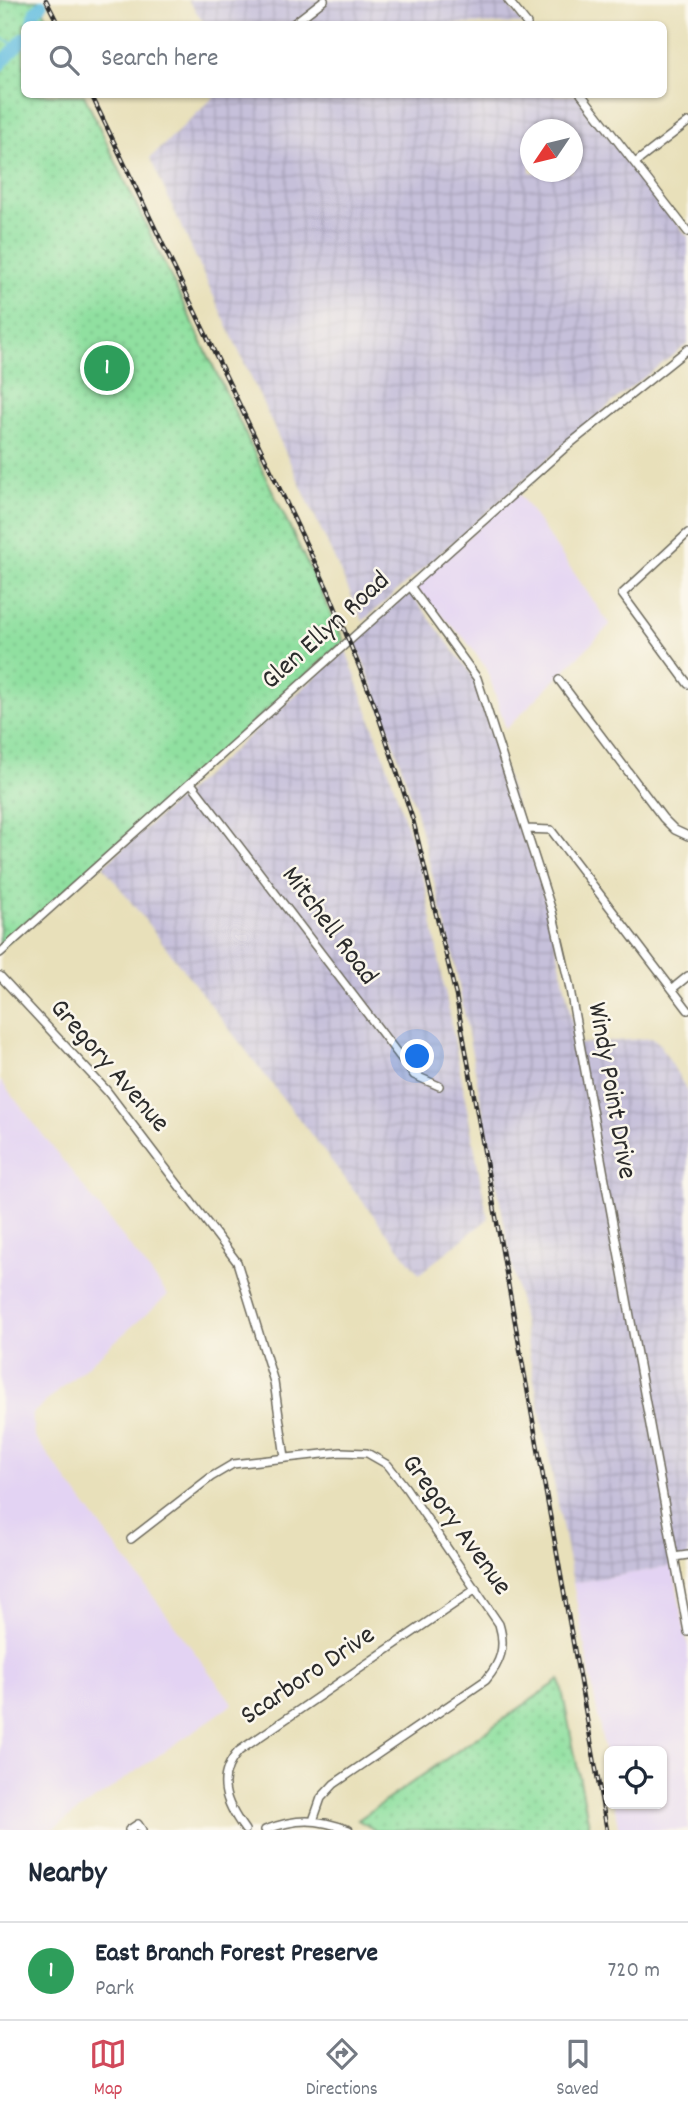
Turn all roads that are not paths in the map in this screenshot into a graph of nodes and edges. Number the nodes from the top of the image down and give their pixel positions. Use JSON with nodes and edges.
{"nodes":[{"id":1,"x":324,"y":0,"type":"edge"},
{"id":2,"x":508,"y":0,"type":"edge"},
{"id":3,"x":297,"y":21,"type":"edge"},
{"id":4,"x":525,"y":21,"type":"edge"},
{"id":5,"x":584,"y":98,"type":"edge"},
{"id":6,"x":688,"y":122,"type":"edge"},
{"id":7,"x":635,"y":163,"type":"junction"},
{"id":8,"x":688,"y":232,"type":"edge"},
{"id":9,"x":688,"y":349,"type":"edge"},
{"id":10,"x":688,"y":533,"type":"edge"},
{"id":11,"x":410,"y":586,"type":"junction"},
{"id":12,"x":559,"y":680,"type":"dead end"},
{"id":13,"x":688,"y":684,"type":"edge"},
{"id":14,"x":191,"y":783,"type":"junction"},
{"id":15,"x":526,"y":829,"type":"junction"},
{"id":16,"x":688,"y":836,"type":"edge"},
{"id":17,"x":0,"y":953,"type":"edge"},
{"id":18,"x":0,"y":976,"type":"edge"},
{"id":19,"x":688,"y":976,"type":"edge"},
{"id":20,"x":672,"y":989,"type":"junction"},
{"id":21,"x":688,"y":1010,"type":"edge"},
{"id":22,"x":439,"y":1086,"type":"dead end"},
{"id":23,"x":285,"y":1457,"type":"junction"},
{"id":24,"x":131,"y":1539,"type":"dead end"},
{"id":25,"x":688,"y":1555,"type":"edge"},
{"id":26,"x":674,"y":1557,"type":"junction"},
{"id":27,"x":476,"y":1589,"type":"junction"},
{"id":28,"x":688,"y":1632,"type":"edge"},
{"id":29,"x":314,"y":1818,"type":"junction"},
{"id":30,"x":140,"y":1827,"type":"edge"},
{"id":31,"x":129,"y":1830,"type":"edge"},
{"id":32,"x":245,"y":1830,"type":"edge"},
{"id":33,"x":264,"y":1830,"type":"edge"},
{"id":34,"x":349,"y":1830,"type":"edge"}],
"edges":[{"from":1,"to":3,"type":"street"},
{"from":2,"to":4,"type":"street"},
{"from":5,"to":7,"type":"street"},
{"from":6,"to":7,"type":"street"},
{"from":7,"to":8,"type":"street"},
{"from":9,"to":11,"type":"street","name":"Glen Ellyn Road"},
{"from":10,"to":13,"type":"street"},
{"from":11,"to":14,"type":"street","name":"Glen Ellyn Road"},
{"from":11,"to":15,"type":"street","name":"Windy Point Drive"},
{"from":12,"to":16,"type":"street"},
{"from":14,"to":17,"type":"street","name":"Glen Ellyn Road"},
{"from":14,"to":22,"type":"street","name":"Mitchell Road"},
{"from":15,"to":20,"type":"street"},
{"from":15,"to":26,"type":"street","name":"Windy Point Drive"},
{"from":18,"to":23,"type":"street","name":"Gregory Avenue"},
{"from":19,"to":20,"type":"street"},
{"from":20,"to":21,"type":"street"},
{"from":23,"to":24,"type":"street"},
{"from":23,"to":27,"type":"street","name":"Gregory Avenue"},
{"from":25,"to":26,"type":"street"},
{"from":26,"to":28,"type":"street","name":"Windy Point Drive"},
{"from":27,"to":29,"type":"street","name":"Gregory Avenue"},
{"from":27,"to":32,"type":"street","name":"Scarboro Drive"},
{"from":29,"to":33,"type":"street"},
{"from":29,"to":34,"type":"street"},
{"from":30,"to":31,"type":"street"}]}
